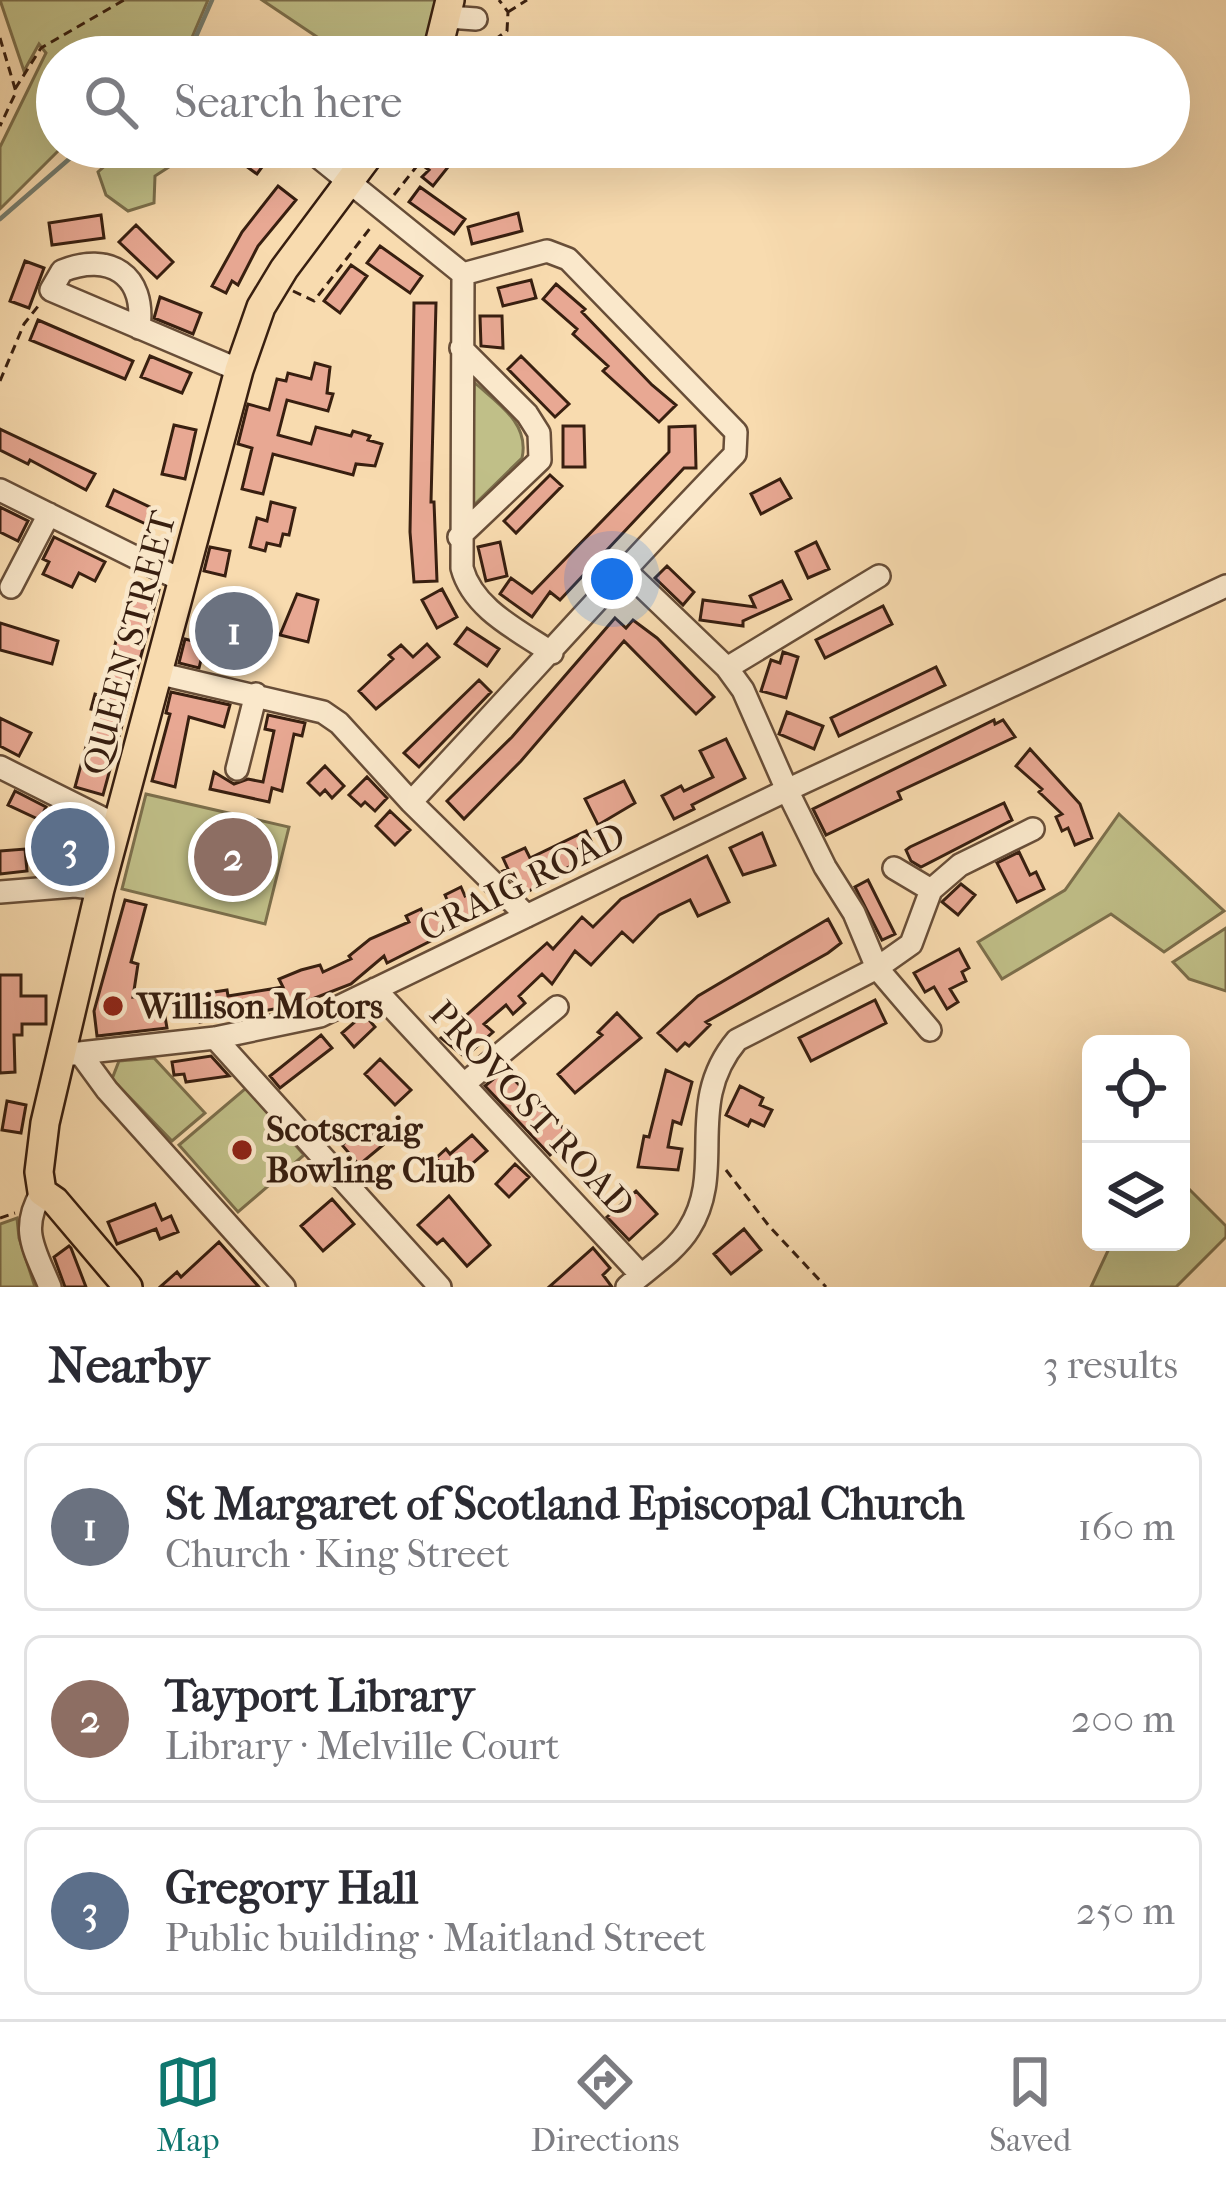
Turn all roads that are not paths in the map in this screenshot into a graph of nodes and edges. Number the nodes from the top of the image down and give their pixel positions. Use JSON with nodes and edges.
{"nodes":[{"id":1,"x":332,"y":168,"type":"edge"},
{"id":2,"x":358,"y":168,"type":"edge"},
{"id":3,"x":348,"y":181,"type":"junction"},
{"id":4,"x":463,"y":274,"type":"junction"},
{"id":5,"x":139,"y":328,"type":"junction"},
{"id":6,"x":461,"y":348,"type":"junction"},
{"id":7,"x":239,"y":370,"type":"junction"},
{"id":8,"x":0,"y":490,"type":"edge"},
{"id":9,"x":49,"y":514,"type":"junction"},
{"id":10,"x":459,"y":537,"type":"junction"},
{"id":11,"x":625,"y":570,"type":"junction"},
{"id":12,"x":879,"y":575,"type":"dead end"},
{"id":13,"x":11,"y":586,"type":"dead end"},
{"id":14,"x":1226,"y":586,"type":"edge"},
{"id":15,"x":180,"y":592,"type":"junction"},
{"id":16,"x":552,"y":652,"type":"junction"},
{"id":17,"x":727,"y":668,"type":"junction"},
{"id":18,"x":158,"y":673,"type":"junction"},
{"id":19,"x":256,"y":694,"type":"junction"},
{"id":20,"x":0,"y":767,"type":"edge"},
{"id":21,"x":237,"y":769,"type":"dead end"},
{"id":22,"x":788,"y":790,"type":"junction"},
{"id":23,"x":411,"y":802,"type":"junction"},
{"id":24,"x":118,"y":826,"type":"junction"},
{"id":25,"x":1033,"y":829,"type":"dead end"},
{"id":26,"x":894,"y":868,"type":"dead end"},
{"id":27,"x":100,"y":890,"type":"junction"},
{"id":28,"x":931,"y":890,"type":"junction"},
{"id":29,"x":0,"y":892,"type":"edge"},
{"id":30,"x":527,"y":916,"type":"junction"},
{"id":31,"x":877,"y":968,"type":"junction"},
{"id":32,"x":375,"y":989,"type":"junction"},
{"id":33,"x":557,"y":1007,"type":"dead end"},
{"id":34,"x":930,"y":1030,"type":"dead end"},
{"id":35,"x":214,"y":1038,"type":"junction"},
{"id":36,"x":71,"y":1055,"type":"junction"},
{"id":37,"x":464,"y":1084,"type":"junction"},
{"id":38,"x":42,"y":1192,"type":"junction"},
{"id":39,"x":638,"y":1281,"type":"edge"},
{"id":40,"x":50,"y":1287,"type":"edge"},
{"id":41,"x":128,"y":1287,"type":"edge"},
{"id":42,"x":284,"y":1287,"type":"edge"},
{"id":43,"x":440,"y":1287,"type":"edge"}],
"edges":[{"from":1,"to":3,"type":"street"},
{"from":2,"to":3,"type":"main road","name":"QUEEN STREET"},
{"from":3,"to":4,"type":"street"},
{"from":3,"to":7,"type":"main road","name":"QUEEN STREET"},
{"from":4,"to":6,"type":"street"},
{"from":4,"to":11,"type":"street"},
{"from":5,"to":5,"type":"street"},
{"from":5,"to":7,"type":"street"},
{"from":6,"to":10,"type":"street"},
{"from":6,"to":10,"type":"street"},
{"from":7,"to":15,"type":"main road","name":"QUEEN STREET"},
{"from":8,"to":9,"type":"street"},
{"from":9,"to":13,"type":"street"},
{"from":9,"to":15,"type":"street"},
{"from":10,"to":16,"type":"street"},
{"from":11,"to":16,"type":"street"},
{"from":11,"to":17,"type":"street"},
{"from":12,"to":17,"type":"street"},
{"from":14,"to":22,"type":"street","name":"CRAIG ROAD"},
{"from":15,"to":18,"type":"main road","name":"QUEEN STREET"},
{"from":16,"to":23,"type":"street"},
{"from":17,"to":22,"type":"street"},
{"from":18,"to":19,"type":"street"},
{"from":18,"to":24,"type":"main road","name":"QUEEN STREET"},
{"from":19,"to":21,"type":"street"},
{"from":19,"to":23,"type":"street"},
{"from":20,"to":24,"type":"street"},
{"from":22,"to":30,"type":"street","name":"CRAIG ROAD"},
{"from":22,"to":31,"type":"street"},
{"from":23,"to":30,"type":"street"},
{"from":24,"to":27,"type":"main road","name":"QUEEN STREET"},
{"from":25,"to":28,"type":"street"},
{"from":26,"to":28,"type":"street"},
{"from":27,"to":29,"type":"street"},
{"from":27,"to":36,"type":"main road","name":"QUEEN STREET"},
{"from":28,"to":31,"type":"street"},
{"from":30,"to":32,"type":"street","name":"CRAIG ROAD"},
{"from":31,"to":34,"type":"street"},
{"from":31,"to":39,"type":"street"},
{"from":32,"to":35,"type":"street","name":"CRAIG ROAD"},
{"from":32,"to":37,"type":"street","name":"PROVOST ROAD"},
{"from":33,"to":37,"type":"street"},
{"from":35,"to":36,"type":"street","name":"CRAIG ROAD"},
{"from":35,"to":43,"type":"street"},
{"from":36,"to":38,"type":"main road","name":"QUEEN STREET"},
{"from":36,"to":42,"type":"street"},
{"from":37,"to":39,"type":"street","name":"PROVOST ROAD"},
{"from":38,"to":40,"type":"street"},
{"from":38,"to":41,"type":"main road"}]}
